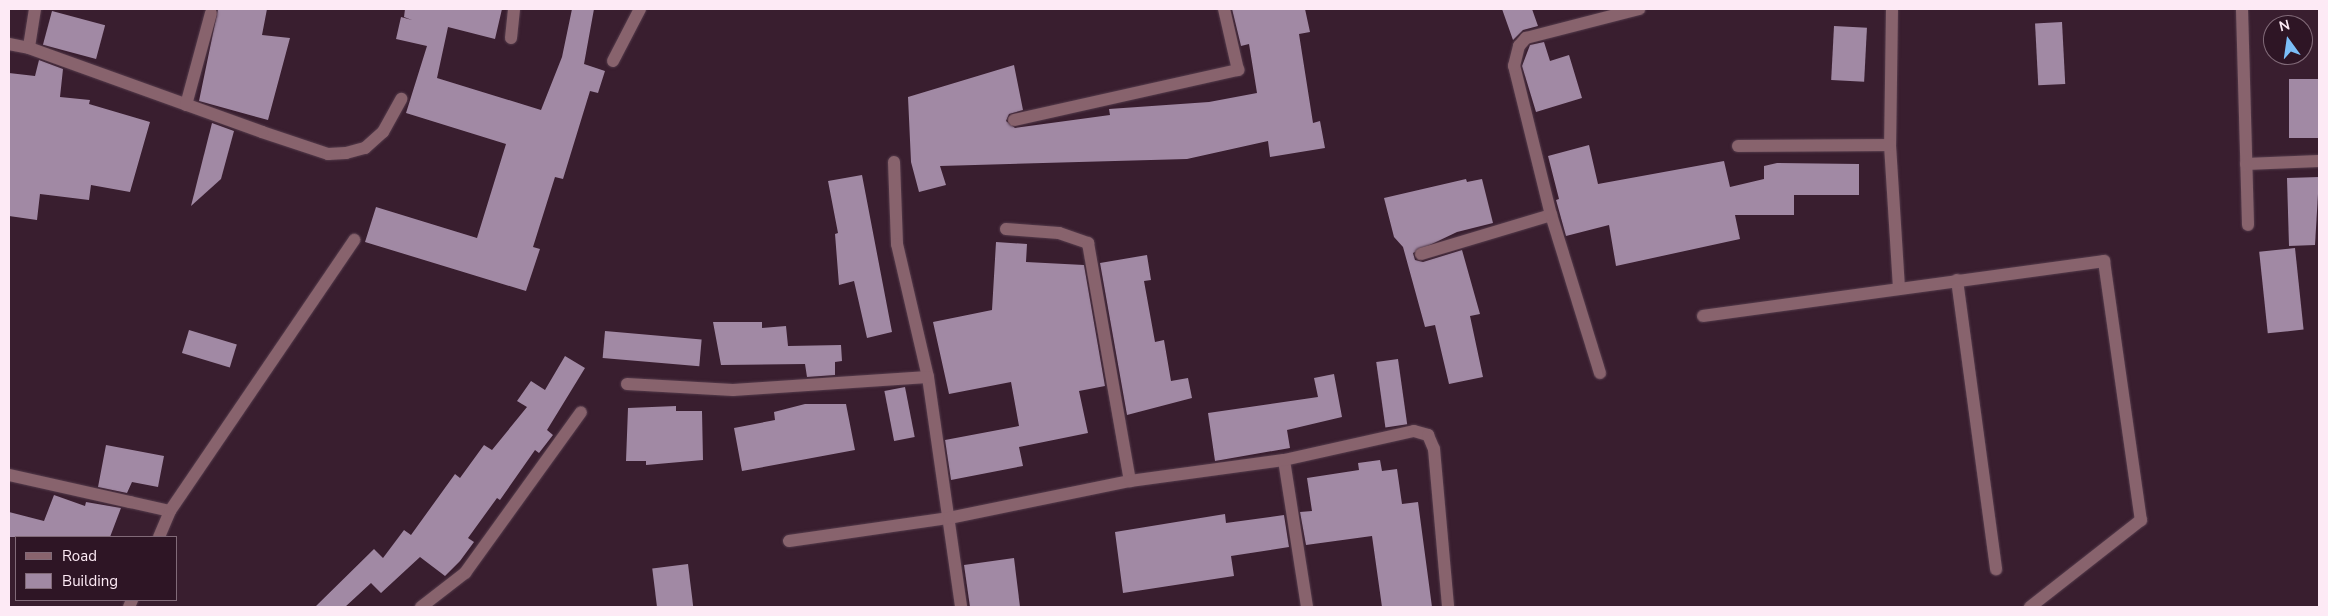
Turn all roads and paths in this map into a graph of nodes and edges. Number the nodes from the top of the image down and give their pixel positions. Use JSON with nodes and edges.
{"nodes":[{"id":1,"x":35,"y":9,"type":"edge"},
{"id":2,"x":514,"y":9,"type":"edge"},
{"id":3,"x":640,"y":9,"type":"edge"},
{"id":4,"x":1224,"y":9,"type":"edge"},
{"id":5,"x":1639,"y":9,"type":"edge"},
{"id":6,"x":1892,"y":9,"type":"edge"},
{"id":7,"x":2242,"y":9,"type":"edge"},
{"id":8,"x":211,"y":13,"type":"dead end"},
{"id":9,"x":512,"y":38,"type":"dead end"},
{"id":10,"x":9,"y":44,"type":"edge"},
{"id":11,"x":29,"y":48,"type":"junction"},
{"id":12,"x":613,"y":61,"type":"dead end"},
{"id":13,"x":401,"y":99,"type":"dead end"},
{"id":14,"x":186,"y":105,"type":"junction"},
{"id":15,"x":1014,"y":120,"type":"dead end"},
{"id":16,"x":1890,"y":145,"type":"junction"},
{"id":17,"x":1738,"y":146,"type":"dead end"},
{"id":18,"x":2319,"y":161,"type":"edge"},
{"id":19,"x":894,"y":162,"type":"dead end"},
{"id":20,"x":2246,"y":164,"type":"junction"},
{"id":21,"x":1551,"y":215,"type":"junction"},
{"id":22,"x":2248,"y":225,"type":"dead end"},
{"id":23,"x":1006,"y":229,"type":"dead end"},
{"id":24,"x":354,"y":240,"type":"dead end"},
{"id":25,"x":1421,"y":254,"type":"dead end"},
{"id":26,"x":1957,"y":280,"type":"junction"},
{"id":27,"x":1899,"y":288,"type":"junction"},
{"id":28,"x":1703,"y":316,"type":"dead end"},
{"id":29,"x":1600,"y":373,"type":"dead end"},
{"id":30,"x":928,"y":377,"type":"junction"},
{"id":31,"x":627,"y":384,"type":"dead end"},
{"id":32,"x":581,"y":412,"type":"dead end"},
{"id":33,"x":1284,"y":460,"type":"junction"},
{"id":34,"x":9,"y":475,"type":"edge"},
{"id":35,"x":1130,"y":482,"type":"junction"},
{"id":36,"x":170,"y":511,"type":"junction"},
{"id":37,"x":949,"y":518,"type":"junction"},
{"id":38,"x":159,"y":536,"type":"edge"},
{"id":39,"x":789,"y":542,"type":"dead end"},
{"id":40,"x":1996,"y":569,"type":"dead end"},
{"id":41,"x":421,"y":607,"type":"edge"},
{"id":42,"x":962,"y":607,"type":"edge"},
{"id":43,"x":1307,"y":607,"type":"edge"},
{"id":44,"x":1448,"y":607,"type":"edge"},
{"id":45,"x":2030,"y":607,"type":"edge"}],
"edges":[{"from":1,"to":11,"type":"street"},
{"from":2,"to":9,"type":"street"},
{"from":3,"to":12,"type":"street"},
{"from":4,"to":15,"type":"street"},
{"from":5,"to":21,"type":"street"},
{"from":6,"to":16,"type":"street"},
{"from":7,"to":20,"type":"street"},
{"from":8,"to":14,"type":"street"},
{"from":10,"to":11,"type":"street"},
{"from":11,"to":14,"type":"street"},
{"from":13,"to":14,"type":"street"},
{"from":16,"to":17,"type":"street"},
{"from":16,"to":27,"type":"street"},
{"from":18,"to":20,"type":"street"},
{"from":19,"to":30,"type":"street"},
{"from":20,"to":22,"type":"street"},
{"from":21,"to":25,"type":"street"},
{"from":21,"to":29,"type":"street"},
{"from":23,"to":35,"type":"street"},
{"from":24,"to":36,"type":"street"},
{"from":26,"to":27,"type":"street"},
{"from":26,"to":40,"type":"street"},
{"from":26,"to":45,"type":"street"},
{"from":27,"to":28,"type":"street"},
{"from":30,"to":31,"type":"street"},
{"from":30,"to":37,"type":"street"},
{"from":32,"to":41,"type":"street"},
{"from":33,"to":35,"type":"street"},
{"from":33,"to":43,"type":"street"},
{"from":33,"to":44,"type":"street"},
{"from":34,"to":36,"type":"street"},
{"from":35,"to":37,"type":"street"},
{"from":36,"to":38,"type":"street"},
{"from":37,"to":39,"type":"street"},
{"from":37,"to":42,"type":"street"}]}
